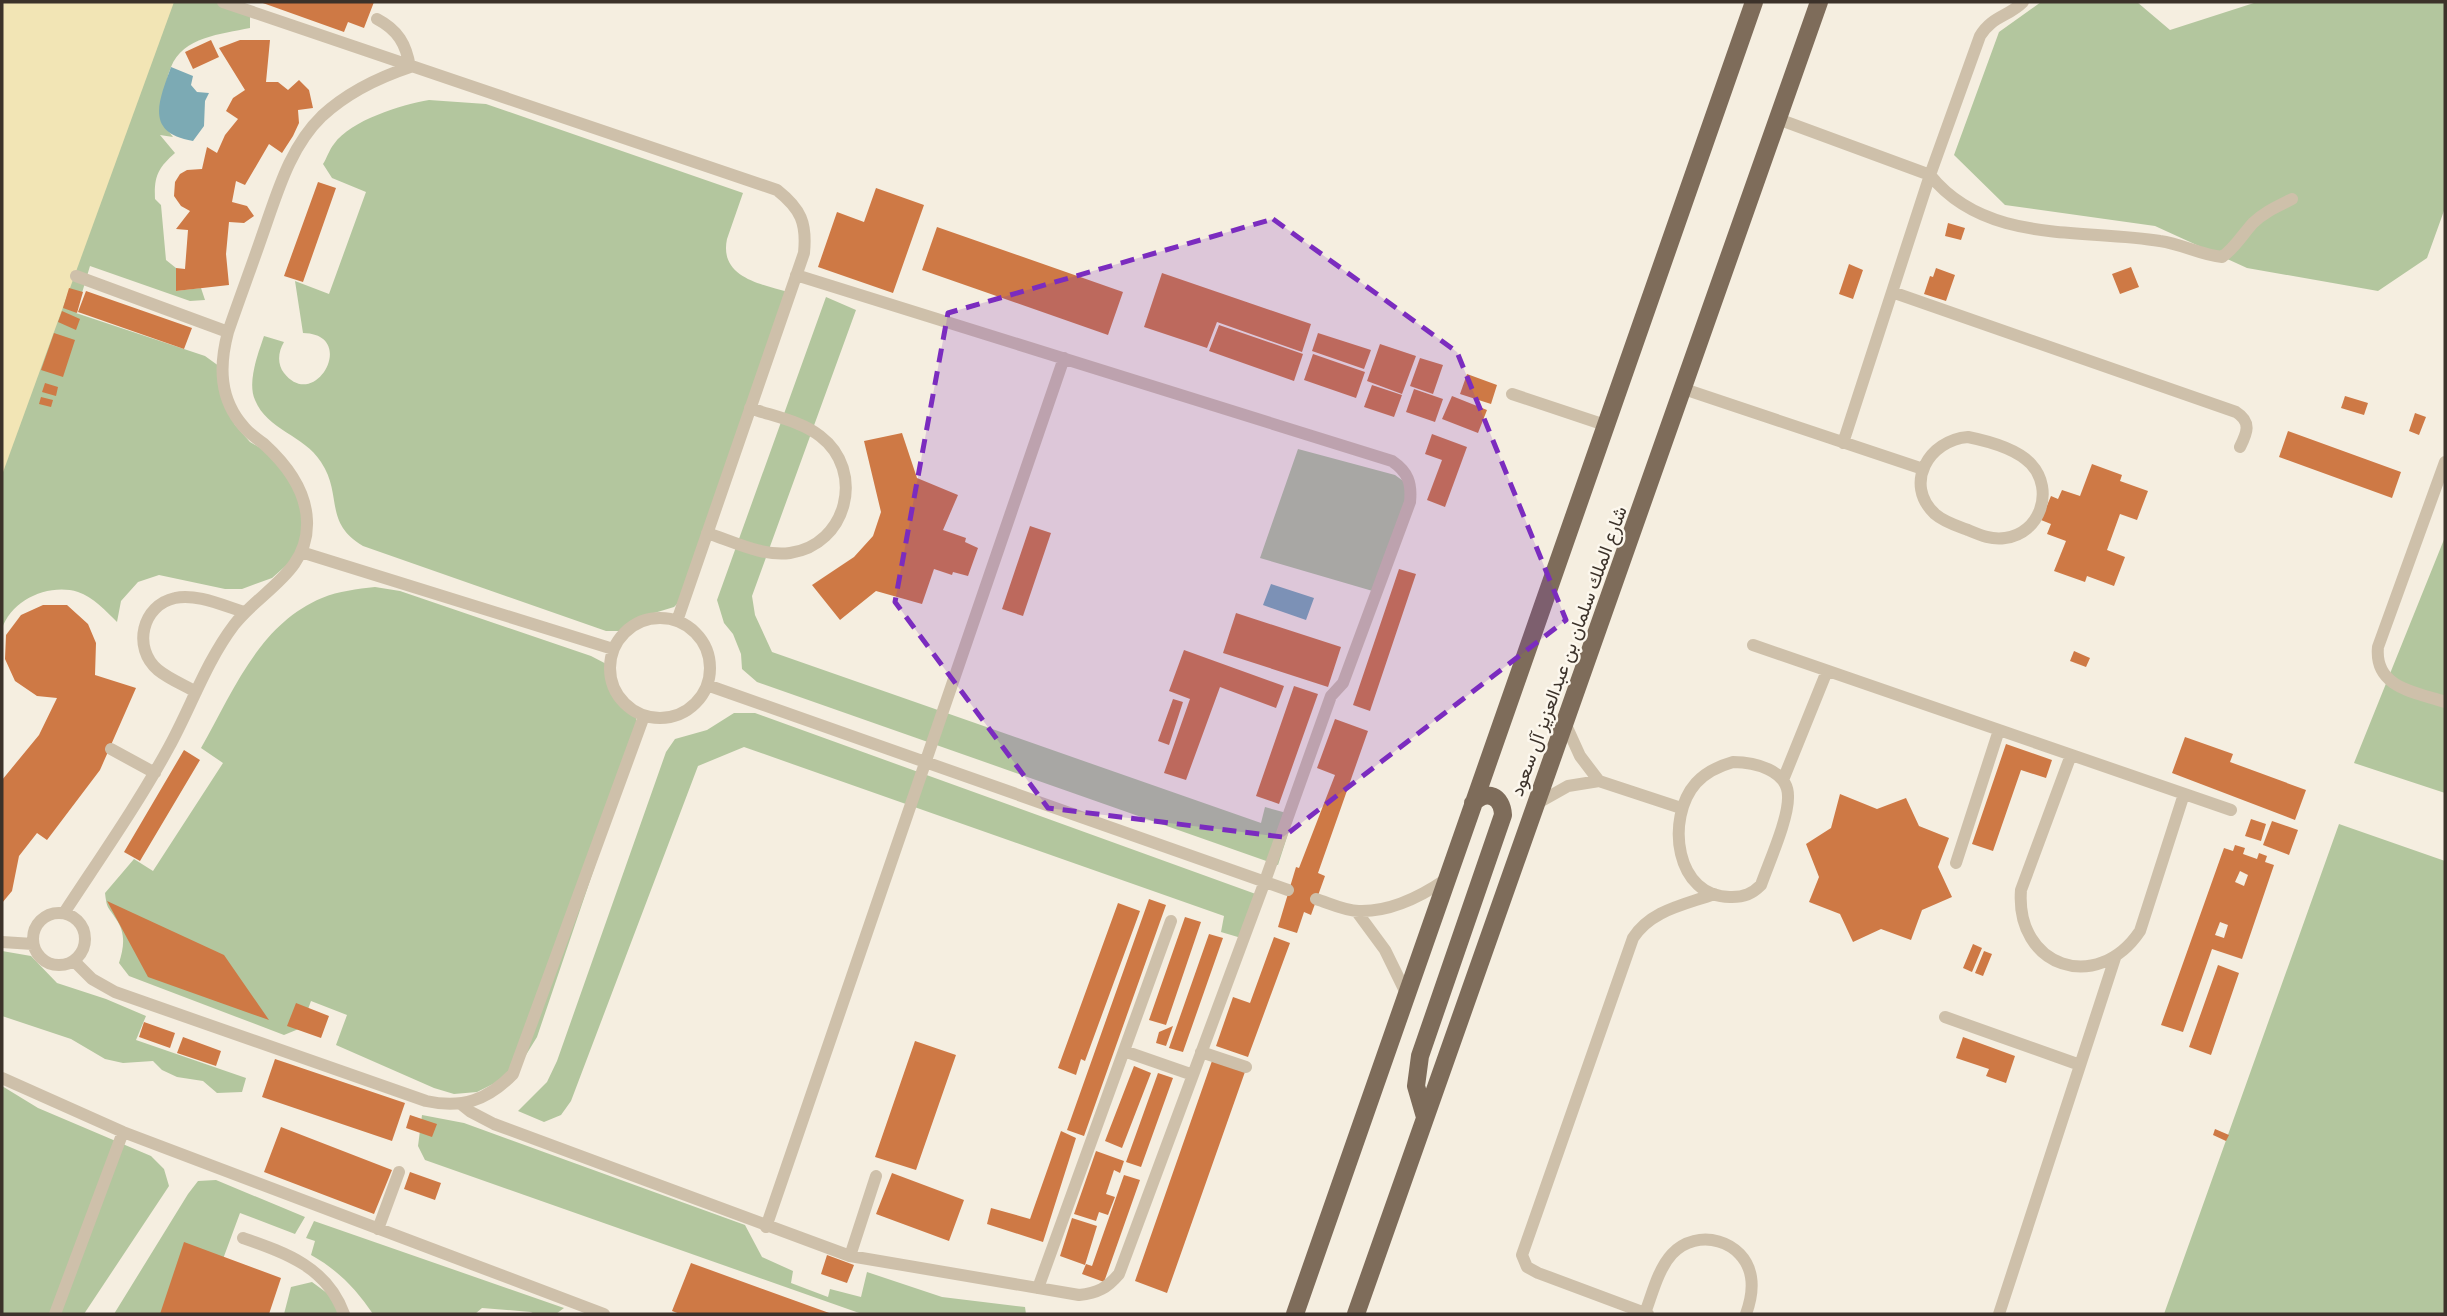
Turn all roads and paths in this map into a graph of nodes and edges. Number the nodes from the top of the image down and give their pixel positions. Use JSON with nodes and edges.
{"nodes":[{"id":1,"x":223,"y":2,"type":"edge"},
{"id":2,"x":1754,"y":2,"type":"edge"},
{"id":3,"x":1818,"y":2,"type":"edge"},
{"id":4,"x":2022,"y":2,"type":"edge"},
{"id":5,"x":377,"y":19,"type":"dead end"},
{"id":6,"x":410,"y":67,"type":"junction"},
{"id":7,"x":1778,"y":119,"type":"junction"},
{"id":8,"x":1930,"y":175,"type":"junction"},
{"id":9,"x":2292,"y":199,"type":"dead end"},
{"id":10,"x":796,"y":275,"type":"junction"},
{"id":11,"x":76,"y":276,"type":"dead end"},
{"id":12,"x":1892,"y":292,"type":"junction"},
{"id":13,"x":228,"y":332,"type":"junction"},
{"id":14,"x":1064,"y":358,"type":"junction"},
{"id":15,"x":1684,"y":389,"type":"junction"},
{"id":16,"x":1512,"y":394,"type":"dead end"},
{"id":17,"x":751,"y":408,"type":"junction"},
{"id":18,"x":1605,"y":425,"type":"junction"},
{"id":19,"x":1843,"y":443,"type":"junction"},
{"id":20,"x":2241,"y":447,"type":"dead end"},
{"id":21,"x":2445,"y":462,"type":"edge"},
{"id":22,"x":1923,"y":469,"type":"junction"},
{"id":23,"x":707,"y":533,"type":"junction"},
{"id":24,"x":302,"y":552,"type":"junction"},
{"id":25,"x":244,"y":612,"type":"junction"},
{"id":26,"x":677,"y":621,"type":"junction"},
{"id":27,"x":1753,"y":646,"type":"dead end"},
{"id":28,"x":613,"y":649,"type":"junction"},
{"id":29,"x":1828,"y":671,"type":"junction"},
{"id":30,"x":707,"y":685,"type":"junction"},
{"id":31,"x":196,"y":692,"type":"junction"},
{"id":32,"x":2445,"y":702,"type":"edge"},
{"id":33,"x":644,"y":716,"type":"junction"},
{"id":34,"x":1565,"y":723,"type":"junction"},
{"id":35,"x":1999,"y":730,"type":"junction"},
{"id":36,"x":111,"y":749,"type":"dead end"},
{"id":37,"x":2071,"y":755,"type":"junction"},
{"id":38,"x":926,"y":762,"type":"junction"},
{"id":39,"x":155,"y":773,"type":"junction"},
{"id":40,"x":1599,"y":780,"type":"junction"},
{"id":41,"x":1783,"y":780,"type":"junction"},
{"id":42,"x":2184,"y":794,"type":"junction"},
{"id":43,"x":1473,"y":803,"type":"junction"},
{"id":44,"x":1536,"y":804,"type":"junction"},
{"id":45,"x":1681,"y":808,"type":"junction"},
{"id":46,"x":2231,"y":810,"type":"dead end"},
{"id":47,"x":1956,"y":863,"type":"dead end"},
{"id":48,"x":1445,"y":880,"type":"junction"},
{"id":49,"x":1265,"y":881,"type":"junction"},
{"id":50,"x":1288,"y":890,"type":"dead end"},
{"id":51,"x":1714,"y":894,"type":"junction"},
{"id":52,"x":1316,"y":900,"type":"dead end"},
{"id":53,"x":1357,"y":912,"type":"junction"},
{"id":54,"x":64,"y":913,"type":"junction"},
{"id":55,"x":1171,"y":921,"type":"dead end"},
{"id":56,"x":2,"y":942,"type":"edge"},
{"id":57,"x":33,"y":944,"type":"junction"},
{"id":58,"x":2115,"y":958,"type":"junction"},
{"id":59,"x":74,"y":961,"type":"junction"},
{"id":60,"x":1406,"y":993,"type":"junction"},
{"id":61,"x":1945,"y":1017,"type":"dead end"},
{"id":62,"x":1124,"y":1051,"type":"junction"},
{"id":63,"x":1201,"y":1052,"type":"junction"},
{"id":64,"x":2080,"y":1065,"type":"junction"},
{"id":65,"x":1247,"y":1067,"type":"dead end"},
{"id":66,"x":1193,"y":1074,"type":"junction"},
{"id":67,"x":2,"y":1078,"type":"edge"},
{"id":68,"x":461,"y":1104,"type":"junction"},
{"id":69,"x":1425,"y":1117,"type":"junction"},
{"id":70,"x":123,"y":1132,"type":"junction"},
{"id":71,"x":399,"y":1172,"type":"dead end"},
{"id":72,"x":876,"y":1176,"type":"dead end"},
{"id":73,"x":766,"y":1227,"type":"junction"},
{"id":74,"x":378,"y":1229,"type":"junction"},
{"id":75,"x":243,"y":1238,"type":"dead end"},
{"id":76,"x":850,"y":1256,"type":"junction"},
{"id":77,"x":1038,"y":1288,"type":"junction"},
{"id":78,"x":55,"y":1314,"type":"edge"},
{"id":79,"x":344,"y":1314,"type":"edge"},
{"id":80,"x":604,"y":1314,"type":"edge"},
{"id":81,"x":1295,"y":1314,"type":"edge"},
{"id":82,"x":1356,"y":1314,"type":"edge"},
{"id":83,"x":1646,"y":1314,"type":"edge"},
{"id":84,"x":1746,"y":1314,"type":"edge"},
{"id":85,"x":1999,"y":1314,"type":"edge"}],
"edges":[{"from":1,"to":6,"type":"lane"},
{"from":2,"to":18,"type":"main road","name":"شارع الملك سلمان بن عبدالعزيز آل سعود"},
{"from":3,"to":7,"type":"main road","name":"شارع الملك سلمان بن عبدالعزيز آل سعود"},
{"from":4,"to":8,"type":"lane"},
{"from":5,"to":6,"type":"lane"},
{"from":6,"to":10,"type":"lane"},
{"from":6,"to":13,"type":"lane"},
{"from":7,"to":8,"type":"lane"},
{"from":7,"to":15,"type":"main road","name":"شارع الملك سلمان بن عبدالعزيز آل سعود"},
{"from":8,"to":9,"type":"lane"},
{"from":8,"to":12,"type":"lane"},
{"from":10,"to":14,"type":"lane"},
{"from":10,"to":17,"type":"lane"},
{"from":11,"to":13,"type":"lane"},
{"from":12,"to":19,"type":"lane"},
{"from":12,"to":20,"type":"lane"},
{"from":13,"to":24,"type":"lane"},
{"from":14,"to":38,"type":"lane"},
{"from":14,"to":49,"type":"lane"},
{"from":15,"to":19,"type":"lane"},
{"from":15,"to":34,"type":"main road","name":"شارع الملك سلمان بن عبدالعزيز آل سعود"},
{"from":16,"to":18,"type":"lane"},
{"from":17,"to":23,"type":"lane"},
{"from":17,"to":23,"type":"lane"},
{"from":18,"to":43,"type":"main road","name":"شارع الملك سلمان بن عبدالعزيز آل سعود"},
{"from":19,"to":22,"type":"lane"},
{"from":21,"to":32,"type":"lane"},
{"from":22,"to":22,"type":"lane"},
{"from":23,"to":26,"type":"lane"},
{"from":24,"to":25,"type":"lane"},
{"from":24,"to":28,"type":"lane"},
{"from":25,"to":31,"type":"lane"},
{"from":25,"to":31,"type":"lane"},
{"from":26,"to":28,"type":"lane"},
{"from":26,"to":30,"type":"lane"},
{"from":27,"to":29,"type":"lane"},
{"from":28,"to":33,"type":"lane"},
{"from":29,"to":35,"type":"lane"},
{"from":29,"to":41,"type":"lane"},
{"from":30,"to":33,"type":"lane"},
{"from":30,"to":38,"type":"lane"},
{"from":31,"to":39,"type":"lane"},
{"from":33,"to":68,"type":"lane"},
{"from":34,"to":40,"type":"lane"},
{"from":34,"to":44,"type":"main road","name":"شارع الملك سلمان بن عبدالعزيز آل سعود"},
{"from":35,"to":37,"type":"lane"},
{"from":35,"to":47,"type":"lane"},
{"from":36,"to":39,"type":"lane"},
{"from":37,"to":42,"type":"lane"},
{"from":37,"to":58,"type":"lane"},
{"from":38,"to":49,"type":"lane"},
{"from":38,"to":73,"type":"lane"},
{"from":39,"to":54,"type":"lane"},
{"from":40,"to":44,"type":"lane"},
{"from":40,"to":45,"type":"lane"},
{"from":41,"to":45,"type":"lane"},
{"from":41,"to":51,"type":"lane"},
{"from":42,"to":46,"type":"lane"},
{"from":42,"to":58,"type":"lane"},
{"from":43,"to":48,"type":"main road","name":"شارع الملك سلمان بن عبدالعزيز آل سعود"},
{"from":43,"to":69,"type":"main road"},
{"from":44,"to":69,"type":"main road","name":"شارع الملك سلمان بن عبدالعزيز آل سعود"},
{"from":45,"to":51,"type":"lane"},
{"from":48,"to":53,"type":"lane"},
{"from":48,"to":60,"type":"main road","name":"شارع الملك سلمان بن عبدالعزيز آل سعود"},
{"from":49,"to":50,"type":"lane"},
{"from":49,"to":63,"type":"lane"},
{"from":51,"to":83,"type":"lane"},
{"from":52,"to":53,"type":"lane"},
{"from":53,"to":60,"type":"lane"},
{"from":54,"to":57,"type":"lane"},
{"from":54,"to":59,"type":"lane"},
{"from":55,"to":62,"type":"lane"},
{"from":56,"to":57,"type":"lane"},
{"from":57,"to":59,"type":"lane"},
{"from":58,"to":64,"type":"lane"},
{"from":59,"to":68,"type":"lane"},
{"from":60,"to":81,"type":"main road","name":"شارع الملك سلمان بن عبدالعزيز آل سعود"},
{"from":61,"to":64,"type":"lane"},
{"from":62,"to":66,"type":"lane"},
{"from":62,"to":77,"type":"lane"},
{"from":63,"to":65,"type":"lane"},
{"from":63,"to":66,"type":"lane"},
{"from":64,"to":85,"type":"lane"},
{"from":66,"to":77,"type":"lane"},
{"from":67,"to":70,"type":"lane"},
{"from":68,"to":73,"type":"lane"},
{"from":69,"to":82,"type":"main road","name":"شارع الملك سلمان بن عبدالعزيز آل سعود"},
{"from":70,"to":74,"type":"lane"},
{"from":70,"to":78,"type":"lane"},
{"from":71,"to":74,"type":"lane"},
{"from":72,"to":76,"type":"lane"},
{"from":73,"to":76,"type":"lane"},
{"from":74,"to":80,"type":"lane"},
{"from":75,"to":79,"type":"lane"},
{"from":76,"to":77,"type":"lane"},
{"from":83,"to":84,"type":"lane"}]}
